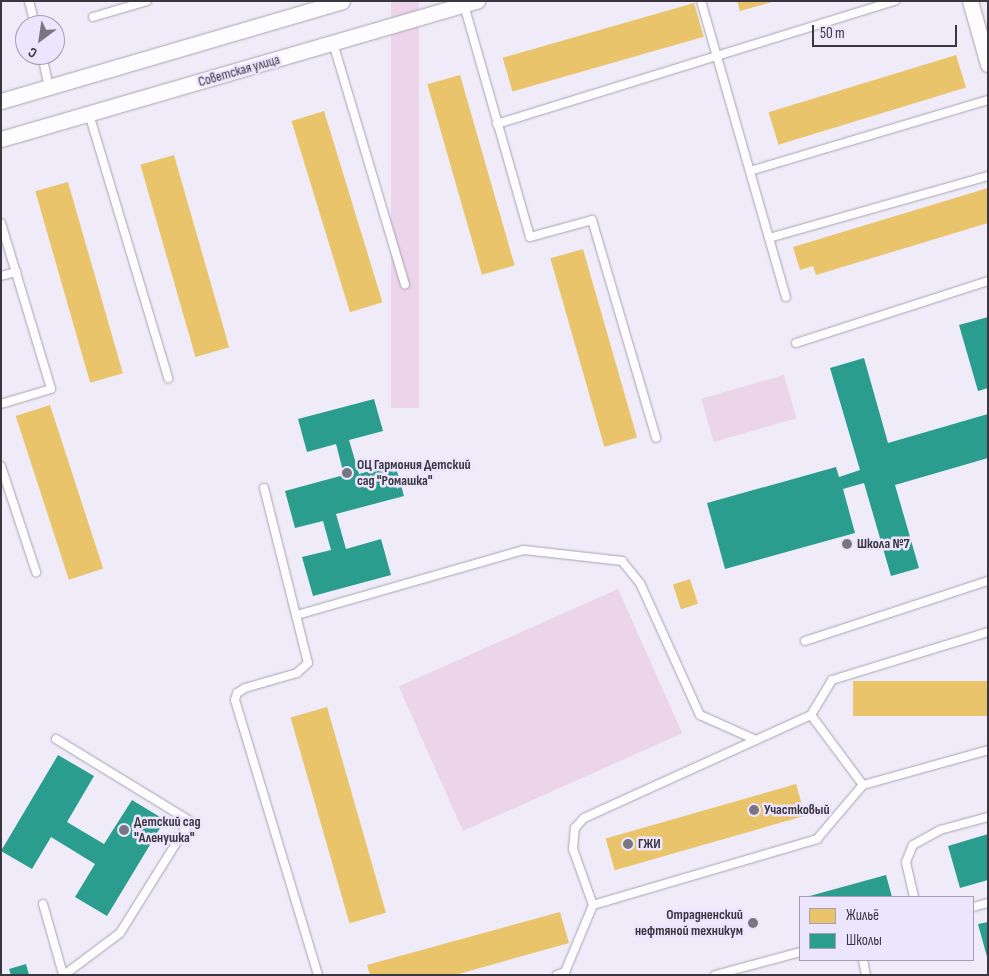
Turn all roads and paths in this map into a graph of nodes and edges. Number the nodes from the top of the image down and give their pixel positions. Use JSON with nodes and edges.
{"nodes":[{"id":1,"x":29,"y":1,"type":"edge"},
{"id":2,"x":147,"y":1,"type":"edge"},
{"id":3,"x":342,"y":1,"type":"edge"},
{"id":4,"x":701,"y":1,"type":"edge"},
{"id":5,"x":894,"y":1,"type":"edge"},
{"id":6,"x":970,"y":1,"type":"edge"},
{"id":7,"x":471,"y":3,"type":"edge"},
{"id":8,"x":32,"y":15,"type":"edge"},
{"id":9,"x":93,"y":17,"type":"dead end"},
{"id":10,"x":333,"y":43,"type":"junction"},
{"id":11,"x":717,"y":56,"type":"junction"},
{"id":12,"x":988,"y":64,"type":"edge"},
{"id":13,"x":44,"y":65,"type":"edge"},
{"id":14,"x":49,"y":87,"type":"junction"},
{"id":15,"x":988,"y":100,"type":"edge"},
{"id":16,"x":1,"y":101,"type":"edge"},
{"id":17,"x":89,"y":114,"type":"junction"},
{"id":18,"x":497,"y":124,"type":"junction"},
{"id":19,"x":1,"y":139,"type":"edge"},
{"id":20,"x":750,"y":171,"type":"junction"},
{"id":21,"x":988,"y":176,"type":"edge"},
{"id":22,"x":1,"y":223,"type":"edge"},
{"id":23,"x":769,"y":238,"type":"junction"},
{"id":24,"x":16,"y":272,"type":"junction"},
{"id":25,"x":1,"y":276,"type":"edge"},
{"id":26,"x":988,"y":281,"type":"edge"},
{"id":27,"x":405,"y":284,"type":"dead end"},
{"id":28,"x":786,"y":298,"type":"dead end"},
{"id":29,"x":796,"y":343,"type":"dead end"},
{"id":30,"x":168,"y":378,"type":"dead end"},
{"id":31,"x":1,"y":404,"type":"edge"},
{"id":32,"x":656,"y":438,"type":"dead end"},
{"id":33,"x":1,"y":466,"type":"edge"},
{"id":34,"x":264,"y":488,"type":"dead end"},
{"id":35,"x":36,"y":572,"type":"dead end"},
{"id":36,"x":988,"y":581,"type":"edge"},
{"id":37,"x":297,"y":615,"type":"junction"},
{"id":38,"x":988,"y":632,"type":"edge"},
{"id":39,"x":805,"y":641,"type":"dead end"},
{"id":40,"x":811,"y":715,"type":"junction"},
{"id":41,"x":56,"y":739,"type":"dead end"},
{"id":42,"x":756,"y":740,"type":"junction"},
{"id":43,"x":988,"y":750,"type":"edge"},
{"id":44,"x":862,"y":785,"type":"junction"},
{"id":45,"x":988,"y":816,"type":"edge"},
{"id":46,"x":914,"y":896,"type":"edge"},
{"id":47,"x":988,"y":903,"type":"edge"},
{"id":48,"x":42,"y":904,"type":"dead end"},
{"id":49,"x":593,"y":906,"type":"junction"},
{"id":50,"x":974,"y":907,"type":"edge"},
{"id":51,"x":799,"y":952,"type":"edge"},
{"id":52,"x":863,"y":961,"type":"edge"},
{"id":53,"x":563,"y":974,"type":"edge"},
{"id":54,"x":64,"y":975,"type":"edge"},
{"id":55,"x":318,"y":975,"type":"edge"},
{"id":56,"x":715,"y":975,"type":"edge"},
{"id":57,"x":866,"y":975,"type":"edge"}],
"edges":[{"from":1,"to":8,"type":"lane"},
{"from":2,"to":9,"type":"lane"},
{"from":3,"to":14,"type":"street"},
{"from":4,"to":11,"type":"lane"},
{"from":5,"to":11,"type":"lane"},
{"from":6,"to":12,"type":"street"},
{"from":7,"to":10,"type":"street","name":"Советская улица"},
{"from":7,"to":18,"type":"lane"},
{"from":10,"to":17,"type":"street","name":"Советская улица"},
{"from":10,"to":27,"type":"lane"},
{"from":11,"to":18,"type":"lane"},
{"from":11,"to":20,"type":"lane"},
{"from":13,"to":14,"type":"lane"},
{"from":14,"to":16,"type":"street"},
{"from":15,"to":20,"type":"lane"},
{"from":17,"to":19,"type":"street","name":"Советская улица"},
{"from":17,"to":30,"type":"lane"},
{"from":18,"to":32,"type":"lane"},
{"from":20,"to":23,"type":"lane"},
{"from":21,"to":23,"type":"lane"},
{"from":22,"to":24,"type":"lane"},
{"from":23,"to":28,"type":"lane"},
{"from":24,"to":25,"type":"lane"},
{"from":24,"to":31,"type":"lane"},
{"from":26,"to":29,"type":"lane"},
{"from":33,"to":35,"type":"lane"},
{"from":34,"to":37,"type":"lane"},
{"from":36,"to":39,"type":"lane"},
{"from":37,"to":42,"type":"lane"},
{"from":37,"to":55,"type":"lane"},
{"from":38,"to":40,"type":"lane"},
{"from":40,"to":42,"type":"lane"},
{"from":40,"to":44,"type":"lane"},
{"from":41,"to":54,"type":"lane"},
{"from":42,"to":49,"type":"lane"},
{"from":43,"to":44,"type":"lane"},
{"from":44,"to":49,"type":"lane"},
{"from":45,"to":46,"type":"lane"},
{"from":47,"to":50,"type":"lane"},
{"from":48,"to":54,"type":"lane"},
{"from":49,"to":53,"type":"lane"},
{"from":51,"to":56,"type":"lane"},
{"from":52,"to":57,"type":"lane"}]}
